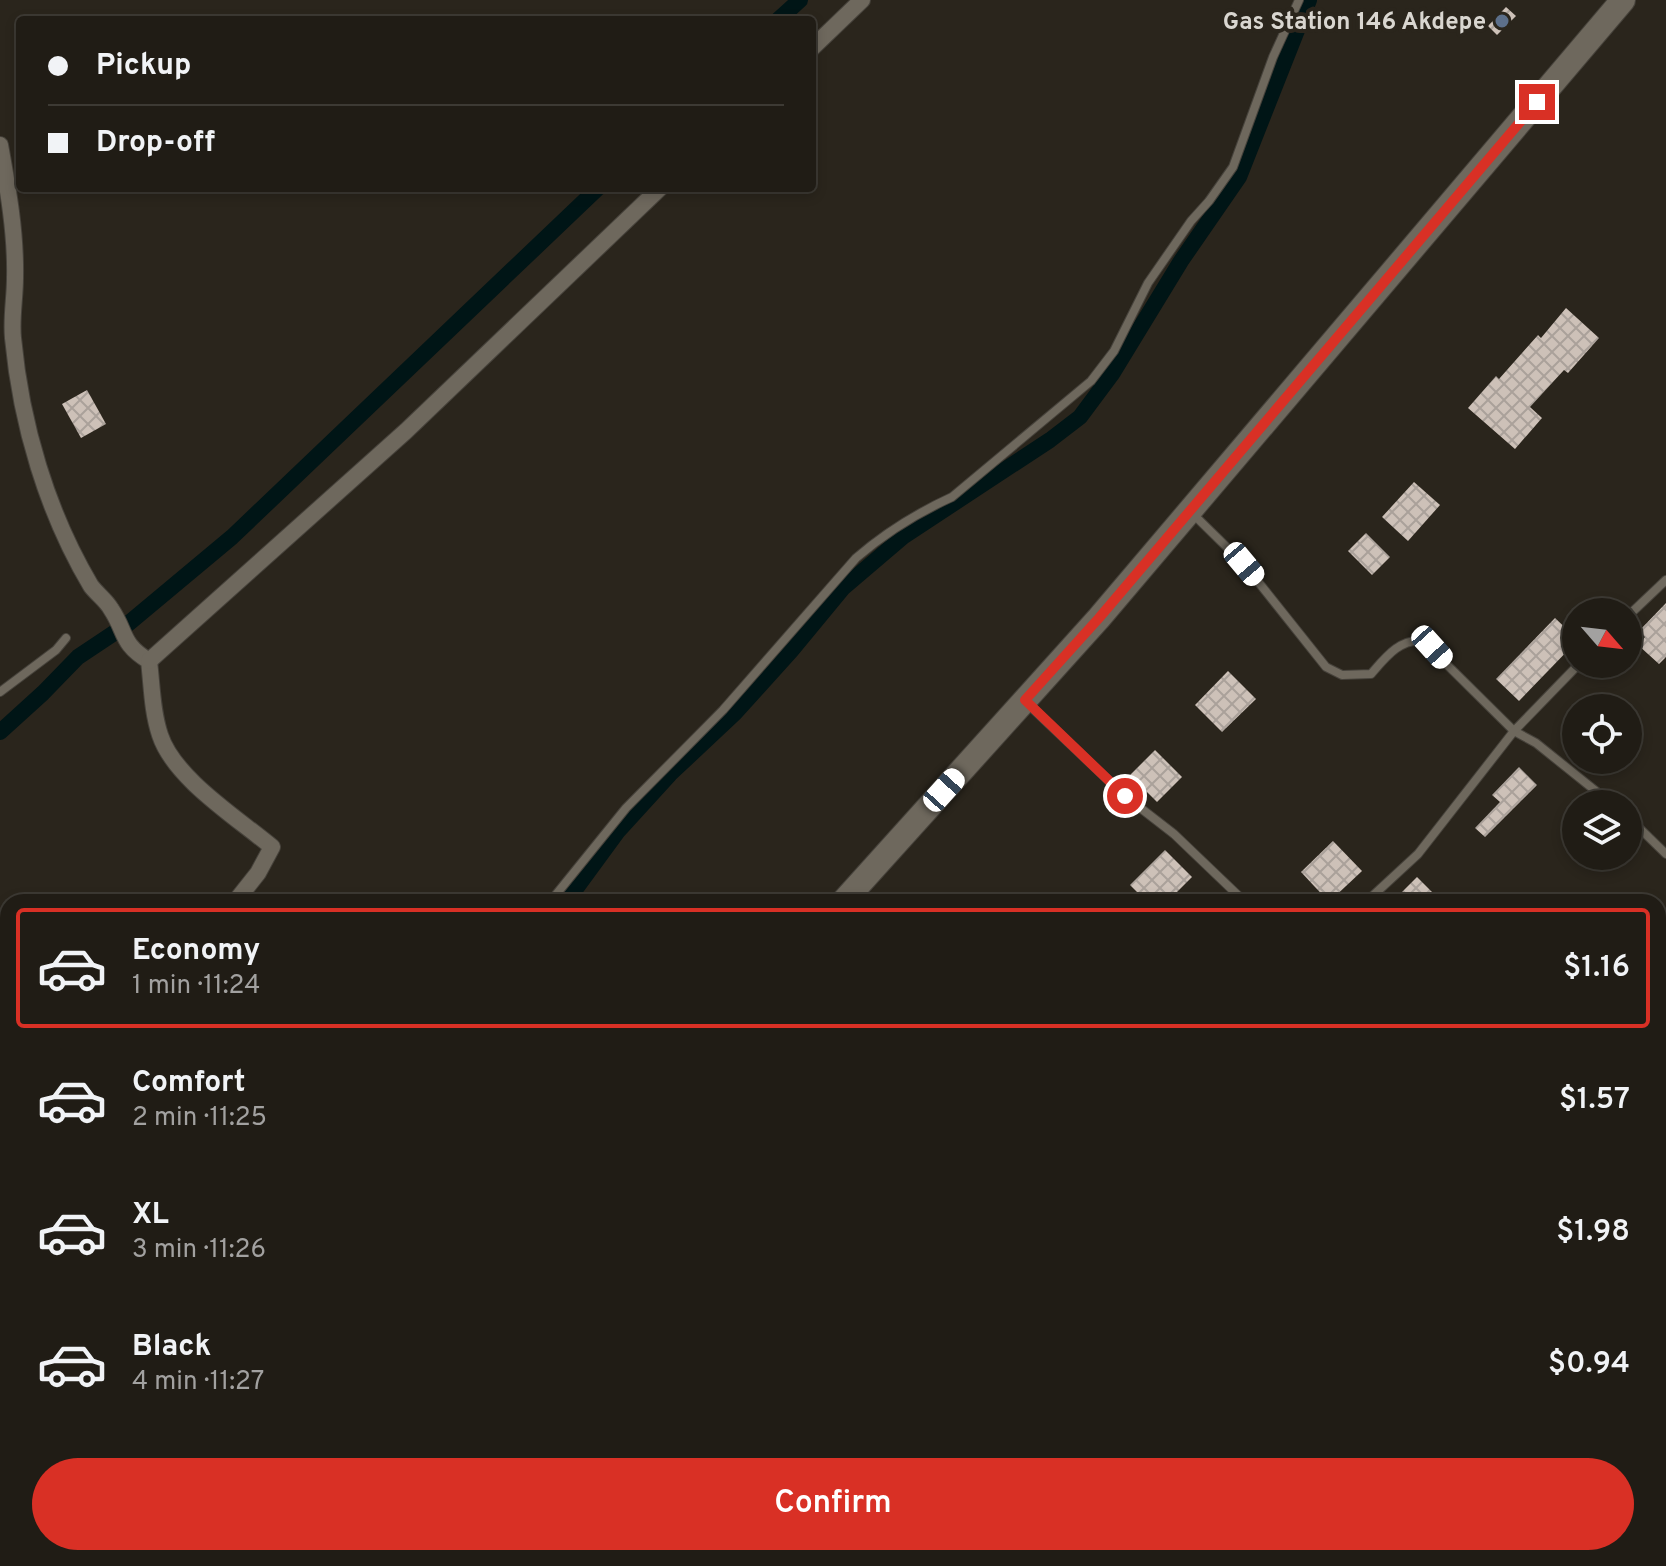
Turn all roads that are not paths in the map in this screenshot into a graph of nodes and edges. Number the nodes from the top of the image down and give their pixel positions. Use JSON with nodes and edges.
{"nodes":[{"id":1,"x":862,"y":0,"type":"edge"},
{"id":2,"x":1299,"y":0,"type":"edge"},
{"id":3,"x":1623,"y":0,"type":"edge"},
{"id":4,"x":816,"y":44,"type":"edge"},
{"id":5,"x":0,"y":145,"type":"edge"},
{"id":6,"x":656,"y":192,"type":"edge"},
{"id":7,"x":1190,"y":511,"type":"junction"},
{"id":8,"x":1666,"y":580,"type":"edge"},
{"id":9,"x":1642,"y":603,"type":"edge"},
{"id":10,"x":66,"y":638,"type":"dead end"},
{"id":11,"x":149,"y":661,"type":"junction"},
{"id":12,"x":1565,"y":678,"type":"edge"},
{"id":13,"x":0,"y":692,"type":"edge"},
{"id":14,"x":1025,"y":700,"type":"junction"},
{"id":15,"x":1514,"y":731,"type":"junction"},
{"id":16,"x":1595,"y":790,"type":"edge"},
{"id":17,"x":1642,"y":831,"type":"edge"},
{"id":18,"x":1666,"y":854,"type":"edge"},
{"id":19,"x":241,"y":894,"type":"edge"},
{"id":20,"x":556,"y":894,"type":"edge"},
{"id":21,"x":850,"y":894,"type":"edge"},
{"id":22,"x":1237,"y":894,"type":"edge"},
{"id":23,"x":1375,"y":894,"type":"edge"}],
"edges":[{"from":1,"to":4,"type":"street"},
{"from":2,"to":20,"type":"lane"},
{"from":3,"to":7,"type":"main road"},
{"from":5,"to":11,"type":"street"},
{"from":6,"to":11,"type":"street"},
{"from":7,"to":14,"type":"main road"},
{"from":7,"to":15,"type":"lane"},
{"from":8,"to":9,"type":"lane"},
{"from":10,"to":13,"type":"lane"},
{"from":11,"to":19,"type":"street"},
{"from":12,"to":15,"type":"lane"},
{"from":14,"to":21,"type":"main road"},
{"from":14,"to":22,"type":"lane"},
{"from":15,"to":16,"type":"lane"},
{"from":15,"to":23,"type":"lane"},
{"from":17,"to":18,"type":"lane"}]}
